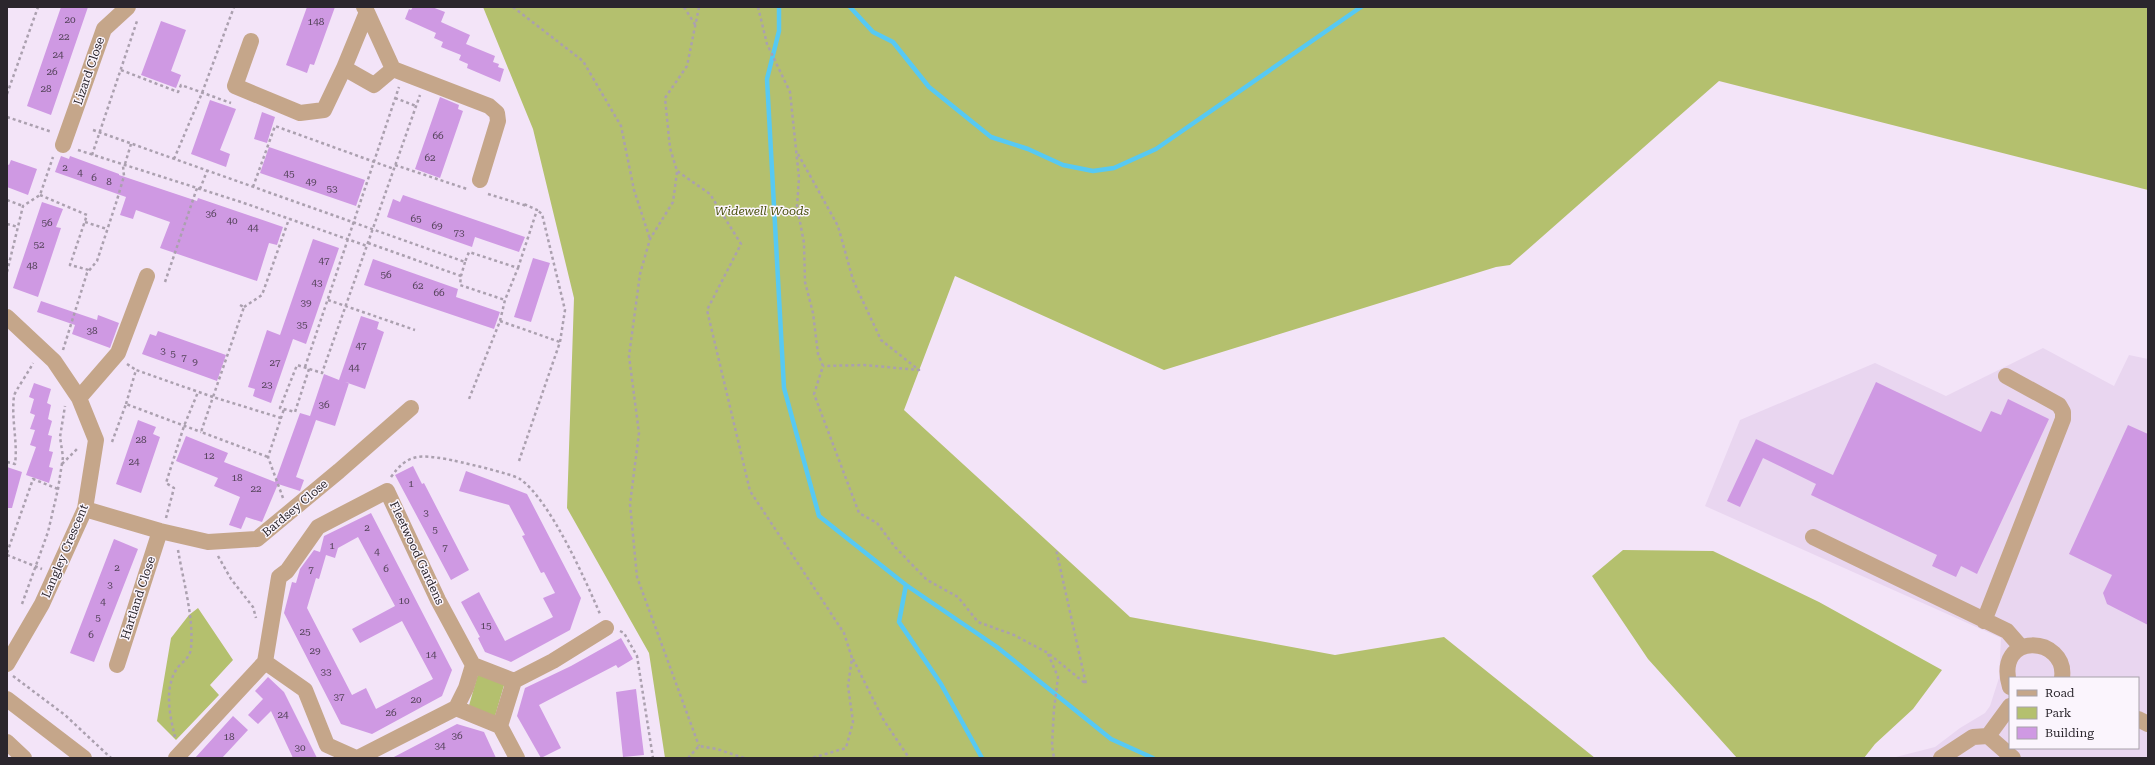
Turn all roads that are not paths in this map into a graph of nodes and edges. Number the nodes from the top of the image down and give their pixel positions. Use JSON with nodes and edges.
{"nodes":[{"id":1,"x":366,"y":9,"type":"edge"},
{"id":2,"x":134,"y":10,"type":"edge"},
{"id":3,"x":251,"y":41,"type":"dead end"},
{"id":4,"x":344,"y":68,"type":"junction"},
{"id":5,"x":399,"y":71,"type":"junction"},
{"id":6,"x":64,"y":141,"type":"road end"},
{"id":7,"x":478,"y":185,"type":"road end"},
{"id":8,"x":147,"y":276,"type":"dead end"},
{"id":9,"x":7,"y":317,"type":"edge"},
{"id":10,"x":2006,"y":376,"type":"dead end"},
{"id":11,"x":76,"y":394,"type":"junction"},
{"id":12,"x":410,"y":408,"type":"dead end"},
{"id":13,"x":85,"y":509,"type":"junction"},
{"id":14,"x":166,"y":533,"type":"junction"},
{"id":15,"x":1812,"y":537,"type":"dead end"},
{"id":16,"x":1984,"y":621,"type":"junction"},
{"id":17,"x":606,"y":628,"type":"road end"},
{"id":18,"x":2021,"y":647,"type":"junction"},
{"id":19,"x":265,"y":662,"type":"junction"},
{"id":20,"x":7,"y":664,"type":"edge"},
{"id":21,"x":117,"y":665,"type":"dead end"},
{"id":22,"x":473,"y":665,"type":"junction"},
{"id":23,"x":2062,"y":677,"type":"edge"},
{"id":24,"x":514,"y":681,"type":"junction"},
{"id":25,"x":2009,"y":681,"type":"edge"},
{"id":26,"x":7,"y":699,"type":"edge"},
{"id":27,"x":2009,"y":707,"type":"edge"},
{"id":28,"x":456,"y":708,"type":"junction"},
{"id":29,"x":2139,"y":720,"type":"edge"},
{"id":30,"x":2148,"y":724,"type":"edge"},
{"id":31,"x":500,"y":726,"type":"junction"},
{"id":32,"x":1988,"y":736,"type":"junction"},
{"id":33,"x":7,"y":742,"type":"edge"},
{"id":34,"x":178,"y":756,"type":"edge"},
{"id":35,"x":24,"y":758,"type":"edge"},
{"id":36,"x":84,"y":758,"type":"edge"},
{"id":37,"x":357,"y":758,"type":"edge"},
{"id":38,"x":517,"y":758,"type":"edge"},
{"id":39,"x":1941,"y":758,"type":"edge"},
{"id":40,"x":2013,"y":758,"type":"edge"}],
"edges":[{"from":1,"to":4,"type":"street"},
{"from":1,"to":5,"type":"street"},
{"from":2,"to":6,"type":"street","name":"Lizard Close"},
{"from":3,"to":4,"type":"street"},
{"from":4,"to":5,"type":"street"},
{"from":5,"to":7,"type":"street"},
{"from":8,"to":11,"type":"street"},
{"from":9,"to":11,"type":"street","name":"Langley Crescent"},
{"from":10,"to":16,"type":"street"},
{"from":11,"to":13,"type":"street","name":"Langley Crescent"},
{"from":12,"to":14,"type":"street","name":"Bardsey Close"},
{"from":13,"to":14,"type":"street","name":"Bardsey Close"},
{"from":13,"to":20,"type":"street","name":"Langley Crescent"},
{"from":14,"to":21,"type":"street","name":"Hartland Close"},
{"from":15,"to":16,"type":"street"},
{"from":16,"to":18,"type":"street"},
{"from":17,"to":24,"type":"street"},
{"from":18,"to":23,"type":"street"},
{"from":18,"to":25,"type":"street"},
{"from":19,"to":22,"type":"street","name":"Fleetwood Gardens"},
{"from":19,"to":34,"type":"street"},
{"from":19,"to":37,"type":"street"},
{"from":22,"to":24,"type":"street"},
{"from":22,"to":28,"type":"street"},
{"from":24,"to":31,"type":"street"},
{"from":26,"to":36,"type":"street"},
{"from":27,"to":32,"type":"street"},
{"from":28,"to":31,"type":"street"},
{"from":28,"to":37,"type":"street"},
{"from":29,"to":30,"type":"street"},
{"from":31,"to":38,"type":"street"},
{"from":32,"to":39,"type":"street"},
{"from":32,"to":40,"type":"street"},
{"from":33,"to":35,"type":"street"}]}
